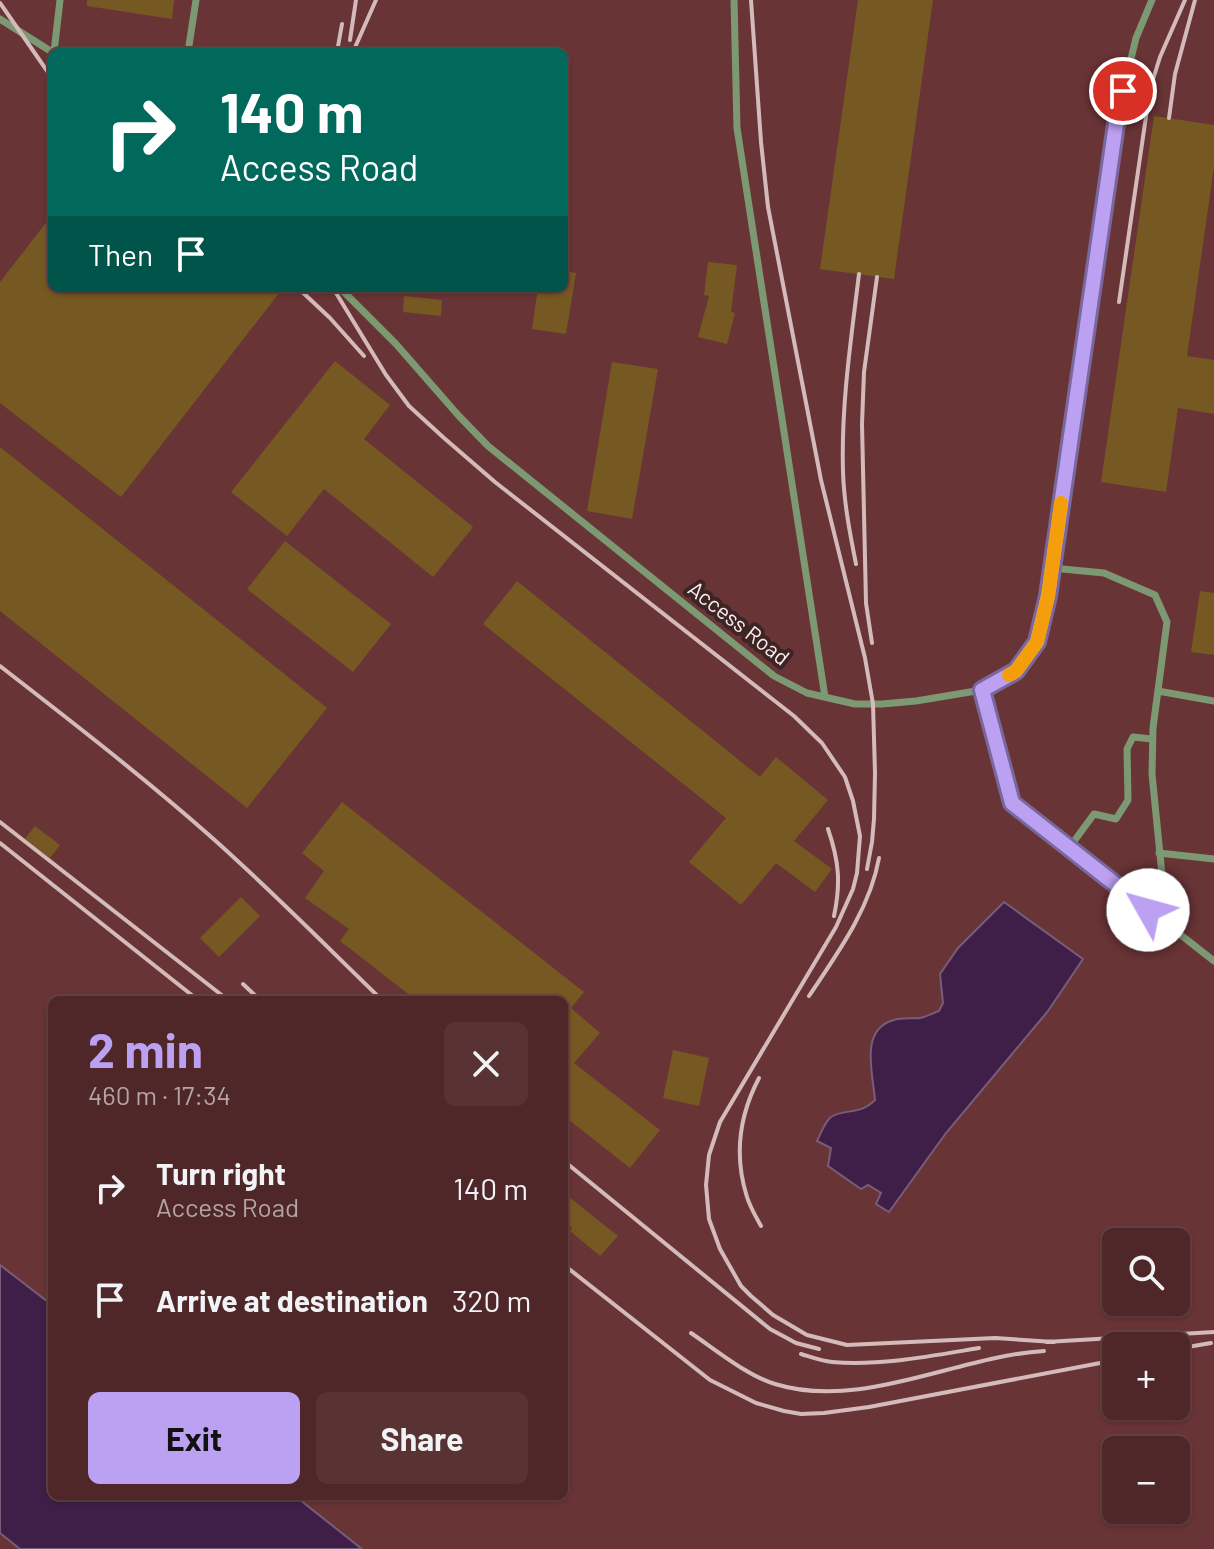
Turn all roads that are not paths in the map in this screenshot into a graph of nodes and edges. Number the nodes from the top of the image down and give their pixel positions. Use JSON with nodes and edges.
{"nodes":[{"id":1,"x":60,"y":0,"type":"edge"},
{"id":2,"x":196,"y":0,"type":"edge"},
{"id":3,"x":734,"y":0,"type":"edge"},
{"id":4,"x":1152,"y":0,"type":"edge"},
{"id":5,"x":0,"y":19,"type":"edge"},
{"id":6,"x":54,"y":48,"type":"edge"},
{"id":7,"x":189,"y":48,"type":"edge"},
{"id":8,"x":48,"y":49,"type":"edge"},
{"id":9,"x":344,"y":292,"type":"edge"},
{"id":10,"x":1052,"y":568,"type":"junction"},
{"id":11,"x":982,"y":690,"type":"junction"},
{"id":12,"x":1158,"y":691,"type":"junction"},
{"id":13,"x":825,"y":697,"type":"junction"},
{"id":14,"x":1214,"y":701,"type":"edge"},
{"id":15,"x":1152,"y":739,"type":"junction"},
{"id":16,"x":1069,"y":848,"type":"junction"},
{"id":17,"x":1159,"y":853,"type":"junction"},
{"id":18,"x":1214,"y":859,"type":"edge"},
{"id":19,"x":1167,"y":925,"type":"junction"},
{"id":20,"x":1214,"y":961,"type":"edge"}],
"edges":[{"from":1,"to":6,"type":"lane"},
{"from":2,"to":7,"type":"lane"},
{"from":3,"to":13,"type":"lane"},
{"from":4,"to":10,"type":"lane","name":"Access Road"},
{"from":5,"to":8,"type":"lane"},
{"from":9,"to":13,"type":"lane","name":"Access Road"},
{"from":10,"to":11,"type":"lane","name":"Access Road"},
{"from":10,"to":12,"type":"lane"},
{"from":11,"to":13,"type":"lane","name":"Access Road"},
{"from":11,"to":16,"type":"lane"},
{"from":12,"to":14,"type":"lane"},
{"from":12,"to":15,"type":"lane"},
{"from":15,"to":16,"type":"lane"},
{"from":15,"to":17,"type":"lane"},
{"from":16,"to":19,"type":"lane"},
{"from":17,"to":18,"type":"lane"},
{"from":17,"to":19,"type":"lane"},
{"from":19,"to":20,"type":"lane"}]}
